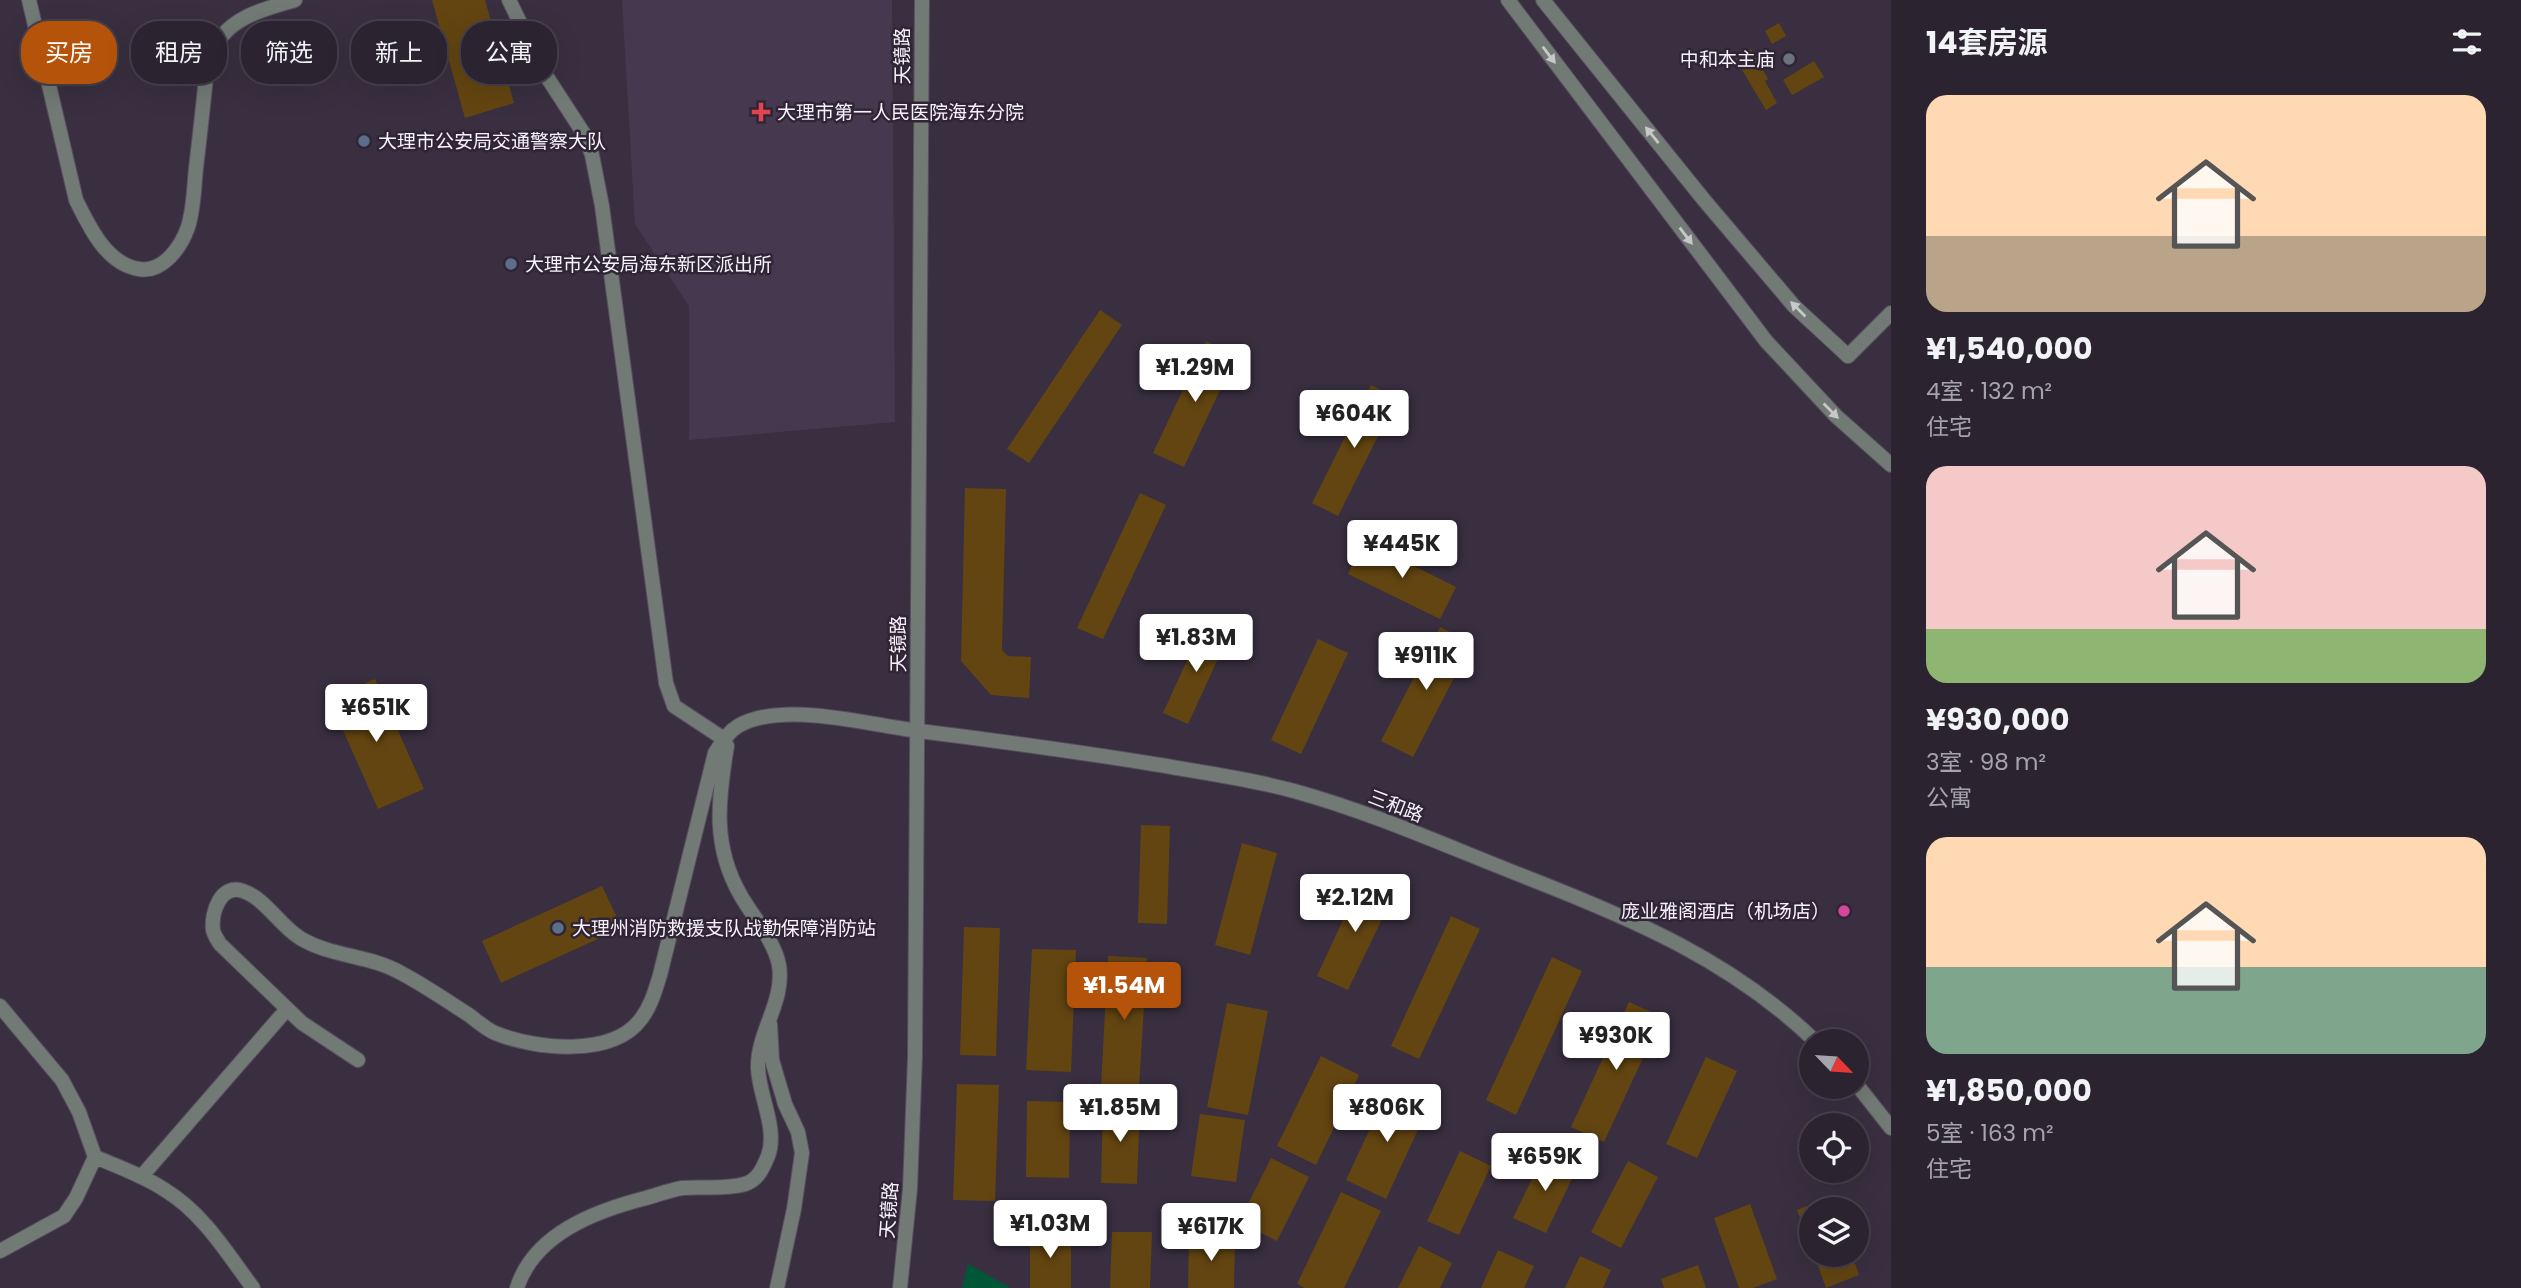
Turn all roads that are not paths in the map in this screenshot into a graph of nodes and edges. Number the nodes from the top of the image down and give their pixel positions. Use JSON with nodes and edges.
{"nodes":[{"id":1,"x":29,"y":0,"type":"edge"},
{"id":2,"x":295,"y":0,"type":"edge"},
{"id":3,"x":509,"y":0,"type":"edge"},
{"id":4,"x":922,"y":0,"type":"edge"},
{"id":5,"x":1508,"y":0,"type":"edge"},
{"id":6,"x":1543,"y":0,"type":"edge"},
{"id":7,"x":1891,"y":313,"type":"edge"},
{"id":8,"x":1891,"y":465,"type":"edge"},
{"id":9,"x":917,"y":731,"type":"junction"},
{"id":10,"x":724,"y":739,"type":"junction"},
{"id":11,"x":0,"y":1006,"type":"edge"},
{"id":12,"x":287,"y":1009,"type":"junction"},
{"id":13,"x":770,"y":1019,"type":"junction"},
{"id":14,"x":1801,"y":1029,"type":"edge"},
{"id":15,"x":358,"y":1060,"type":"dead end"},
{"id":16,"x":1868,"y":1099,"type":"edge"},
{"id":17,"x":1891,"y":1128,"type":"edge"},
{"id":18,"x":96,"y":1157,"type":"junction"},
{"id":19,"x":141,"y":1177,"type":"junction"},
{"id":20,"x":0,"y":1251,"type":"edge"},
{"id":21,"x":253,"y":1288,"type":"edge"},
{"id":22,"x":517,"y":1288,"type":"edge"},
{"id":23,"x":777,"y":1288,"type":"edge"},
{"id":24,"x":900,"y":1288,"type":"edge"}],
"edges":[{"from":1,"to":2,"type":"street"},
{"from":3,"to":10,"type":"street"},
{"from":4,"to":9,"type":"street","name":"天镜路"},
{"from":5,"to":8,"type":"street","one_way":true},
{"from":7,"to":6,"type":"street","one_way":true},
{"from":9,"to":10,"type":"street","name":"三和路"},
{"from":9,"to":14,"type":"street","name":"三和路"},
{"from":9,"to":24,"type":"street","name":"天镜路"},
{"from":10,"to":12,"type":"street"},
{"from":10,"to":13,"type":"street"},
{"from":11,"to":18,"type":"street"},
{"from":12,"to":15,"type":"street"},
{"from":12,"to":19,"type":"street"},
{"from":13,"to":22,"type":"street"},
{"from":13,"to":23,"type":"street"},
{"from":16,"to":17,"type":"street"},
{"from":18,"to":19,"type":"street"},
{"from":18,"to":20,"type":"street"},
{"from":19,"to":21,"type":"street"}]}
